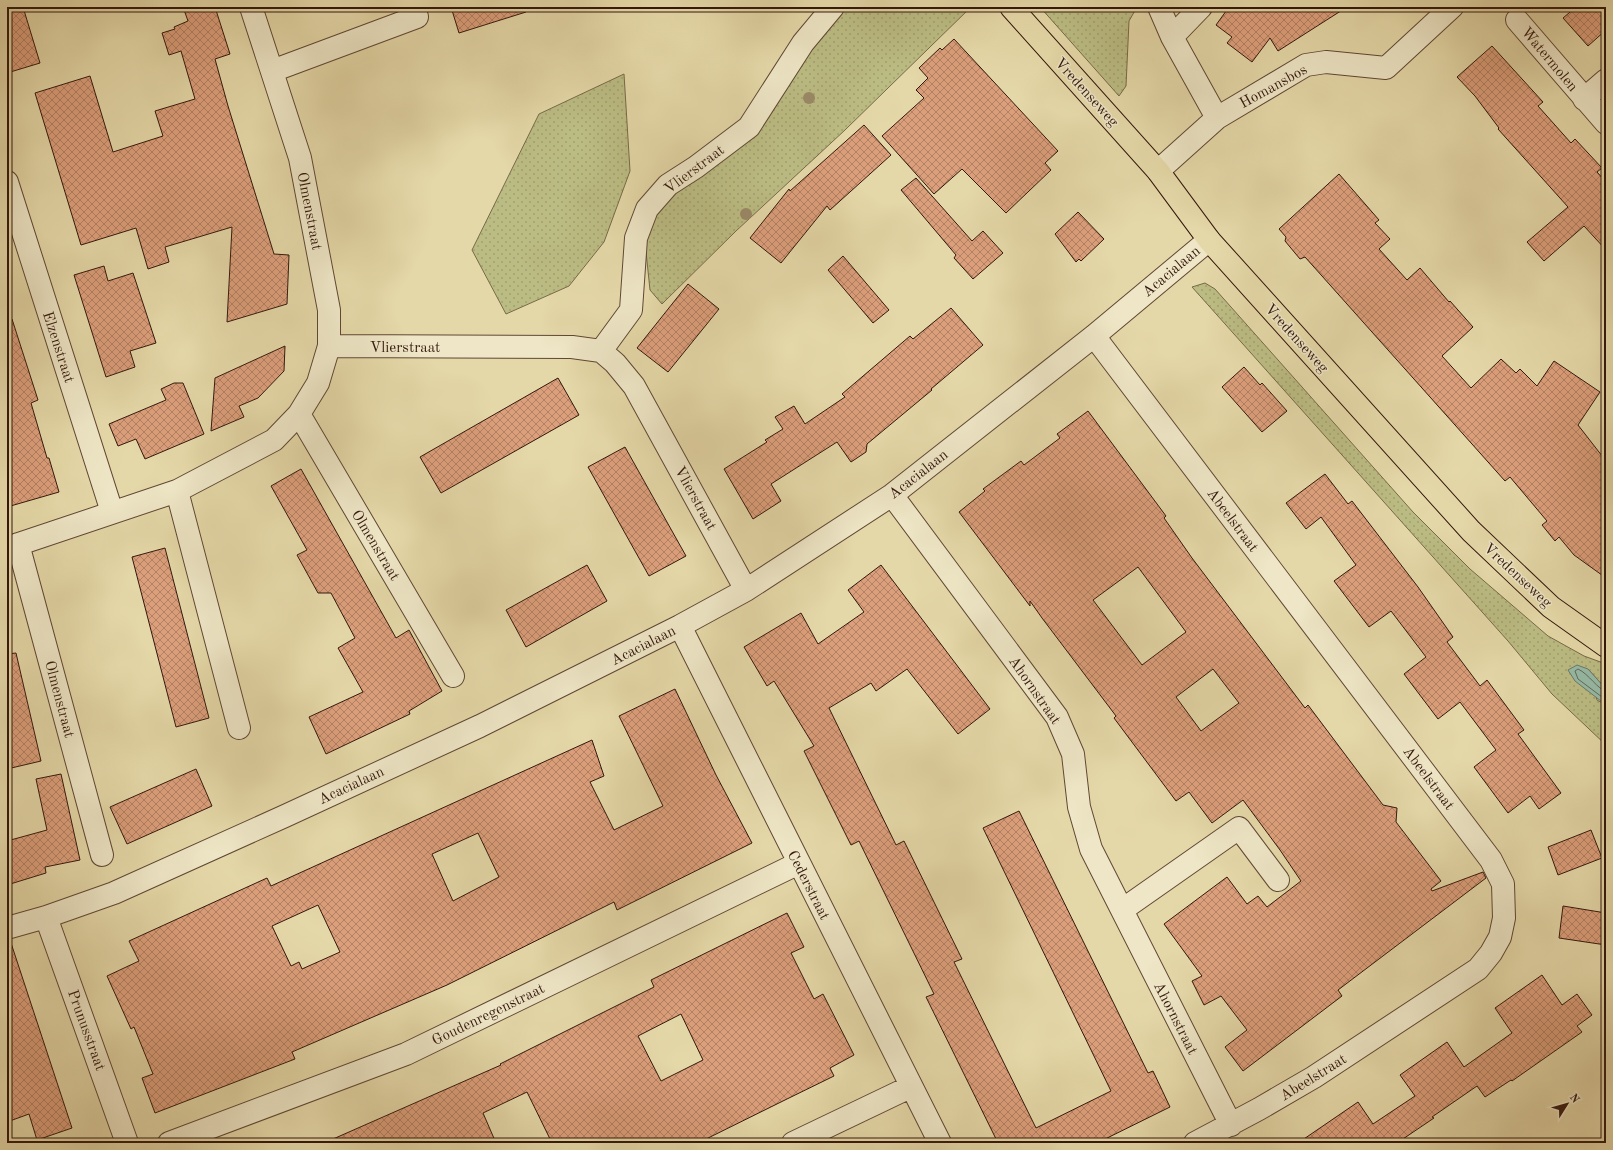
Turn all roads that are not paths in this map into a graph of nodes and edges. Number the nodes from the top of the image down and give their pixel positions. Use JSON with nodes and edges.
{"nodes":[{"id":1,"x":251,"y":7,"type":"edge"},
{"id":2,"x":414,"y":7,"type":"edge"},
{"id":3,"x":834,"y":7,"type":"edge"},
{"id":4,"x":1011,"y":7,"type":"edge"},
{"id":5,"x":1159,"y":7,"type":"edge"},
{"id":6,"x":1202,"y":7,"type":"edge"},
{"id":7,"x":1452,"y":7,"type":"edge"},
{"id":8,"x":1517,"y":20,"type":"dead end"},
{"id":9,"x":1172,"y":37,"type":"junction"},
{"id":10,"x":272,"y":71,"type":"junction"},
{"id":11,"x":1606,"y":80,"type":"edge"},
{"id":12,"x":1584,"y":99,"type":"junction"},
{"id":13,"x":1217,"y":118,"type":"junction"},
{"id":14,"x":1606,"y":123,"type":"edge"},
{"id":15,"x":1158,"y":170,"type":"junction"},
{"id":16,"x":7,"y":182,"type":"edge"},
{"id":17,"x":1209,"y":240,"type":"junction"},
{"id":18,"x":1094,"y":336,"type":"junction"},
{"id":19,"x":329,"y":346,"type":"junction"},
{"id":20,"x":601,"y":351,"type":"junction"},
{"id":21,"x":299,"y":414,"type":"junction"},
{"id":22,"x":177,"y":491,"type":"junction"},
{"id":23,"x":892,"y":495,"type":"junction"},
{"id":24,"x":112,"y":512,"type":"junction"},
{"id":25,"x":13,"y":546,"type":"edge"},
{"id":26,"x":746,"y":590,"type":"junction"},
{"id":27,"x":680,"y":626,"type":"junction"},
{"id":28,"x":1606,"y":646,"type":"edge"},
{"id":29,"x":453,"y":676,"type":"dead end"},
{"id":30,"x":239,"y":728,"type":"dead end"},
{"id":31,"x":102,"y":855,"type":"dead end"},
{"id":32,"x":799,"y":863,"type":"junction"},
{"id":33,"x":1278,"y":880,"type":"dead end"},
{"id":34,"x":1122,"y":910,"type":"junction"},
{"id":35,"x":46,"y":917,"type":"junction"},
{"id":36,"x":7,"y":928,"type":"edge"},
{"id":37,"x":910,"y":1087,"type":"junction"},
{"id":38,"x":1231,"y":1125,"type":"junction"},
{"id":39,"x":127,"y":1143,"type":"edge"},
{"id":40,"x":169,"y":1143,"type":"edge"},
{"id":41,"x":793,"y":1143,"type":"edge"},
{"id":42,"x":940,"y":1143,"type":"edge"},
{"id":43,"x":1196,"y":1143,"type":"edge"}],
"edges":[{"from":1,"to":10,"type":"street","name":"Olmenstraat"},
{"from":2,"to":10,"type":"street"},
{"from":3,"to":20,"type":"street","name":"Vlierstraat"},
{"from":4,"to":15,"type":"main road","name":"Vredenseweg"},
{"from":5,"to":9,"type":"street"},
{"from":6,"to":9,"type":"street"},
{"from":7,"to":13,"type":"street","name":"Homansbos"},
{"from":8,"to":12,"type":"street","name":"Watermolen"},
{"from":9,"to":13,"type":"street"},
{"from":10,"to":19,"type":"street","name":"Olmenstraat"},
{"from":11,"to":12,"type":"street","name":"Watermolen"},
{"from":12,"to":14,"type":"street","name":"Watermolen"},
{"from":13,"to":15,"type":"street","name":"Homansbos"},
{"from":15,"to":17,"type":"main road","name":"Vredenseweg"},
{"from":16,"to":24,"type":"street","name":"Elzenstraat"},
{"from":17,"to":18,"type":"street","name":"Acacialaan"},
{"from":17,"to":28,"type":"main road","name":"Vredenseweg"},
{"from":18,"to":23,"type":"street","name":"Acacialaan"},
{"from":18,"to":38,"type":"street","name":"Abeelstraat"},
{"from":19,"to":20,"type":"street","name":"Vlierstraat"},
{"from":19,"to":21,"type":"street","name":"Olmenstraat"},
{"from":20,"to":26,"type":"street","name":"Vlierstraat"},
{"from":21,"to":22,"type":"street","name":"Olmenstraat"},
{"from":21,"to":29,"type":"street","name":"Olmenstraat"},
{"from":22,"to":24,"type":"street","name":"Olmenstraat"},
{"from":22,"to":30,"type":"street"},
{"from":23,"to":26,"type":"street","name":"Acacialaan"},
{"from":23,"to":34,"type":"street","name":"Ahornstraat"},
{"from":24,"to":25,"type":"street","name":"Olmenstraat"},
{"from":25,"to":31,"type":"street","name":"Olmenstraat"},
{"from":26,"to":27,"type":"street","name":"Acacialaan"},
{"from":27,"to":32,"type":"street","name":"Cederstraat"},
{"from":27,"to":35,"type":"street","name":"Acacialaan"},
{"from":32,"to":37,"type":"street","name":"Cederstraat"},
{"from":32,"to":40,"type":"street","name":"Goudenregenstraat"},
{"from":33,"to":34,"type":"street"},
{"from":34,"to":38,"type":"street","name":"Ahornstraat"},
{"from":35,"to":36,"type":"street","name":"Acacialaan"},
{"from":35,"to":39,"type":"street","name":"Prunusstraat"},
{"from":37,"to":41,"type":"street"},
{"from":37,"to":42,"type":"street","name":"Cederstraat"},
{"from":38,"to":43,"type":"street","name":"Abeelstraat"}]}
